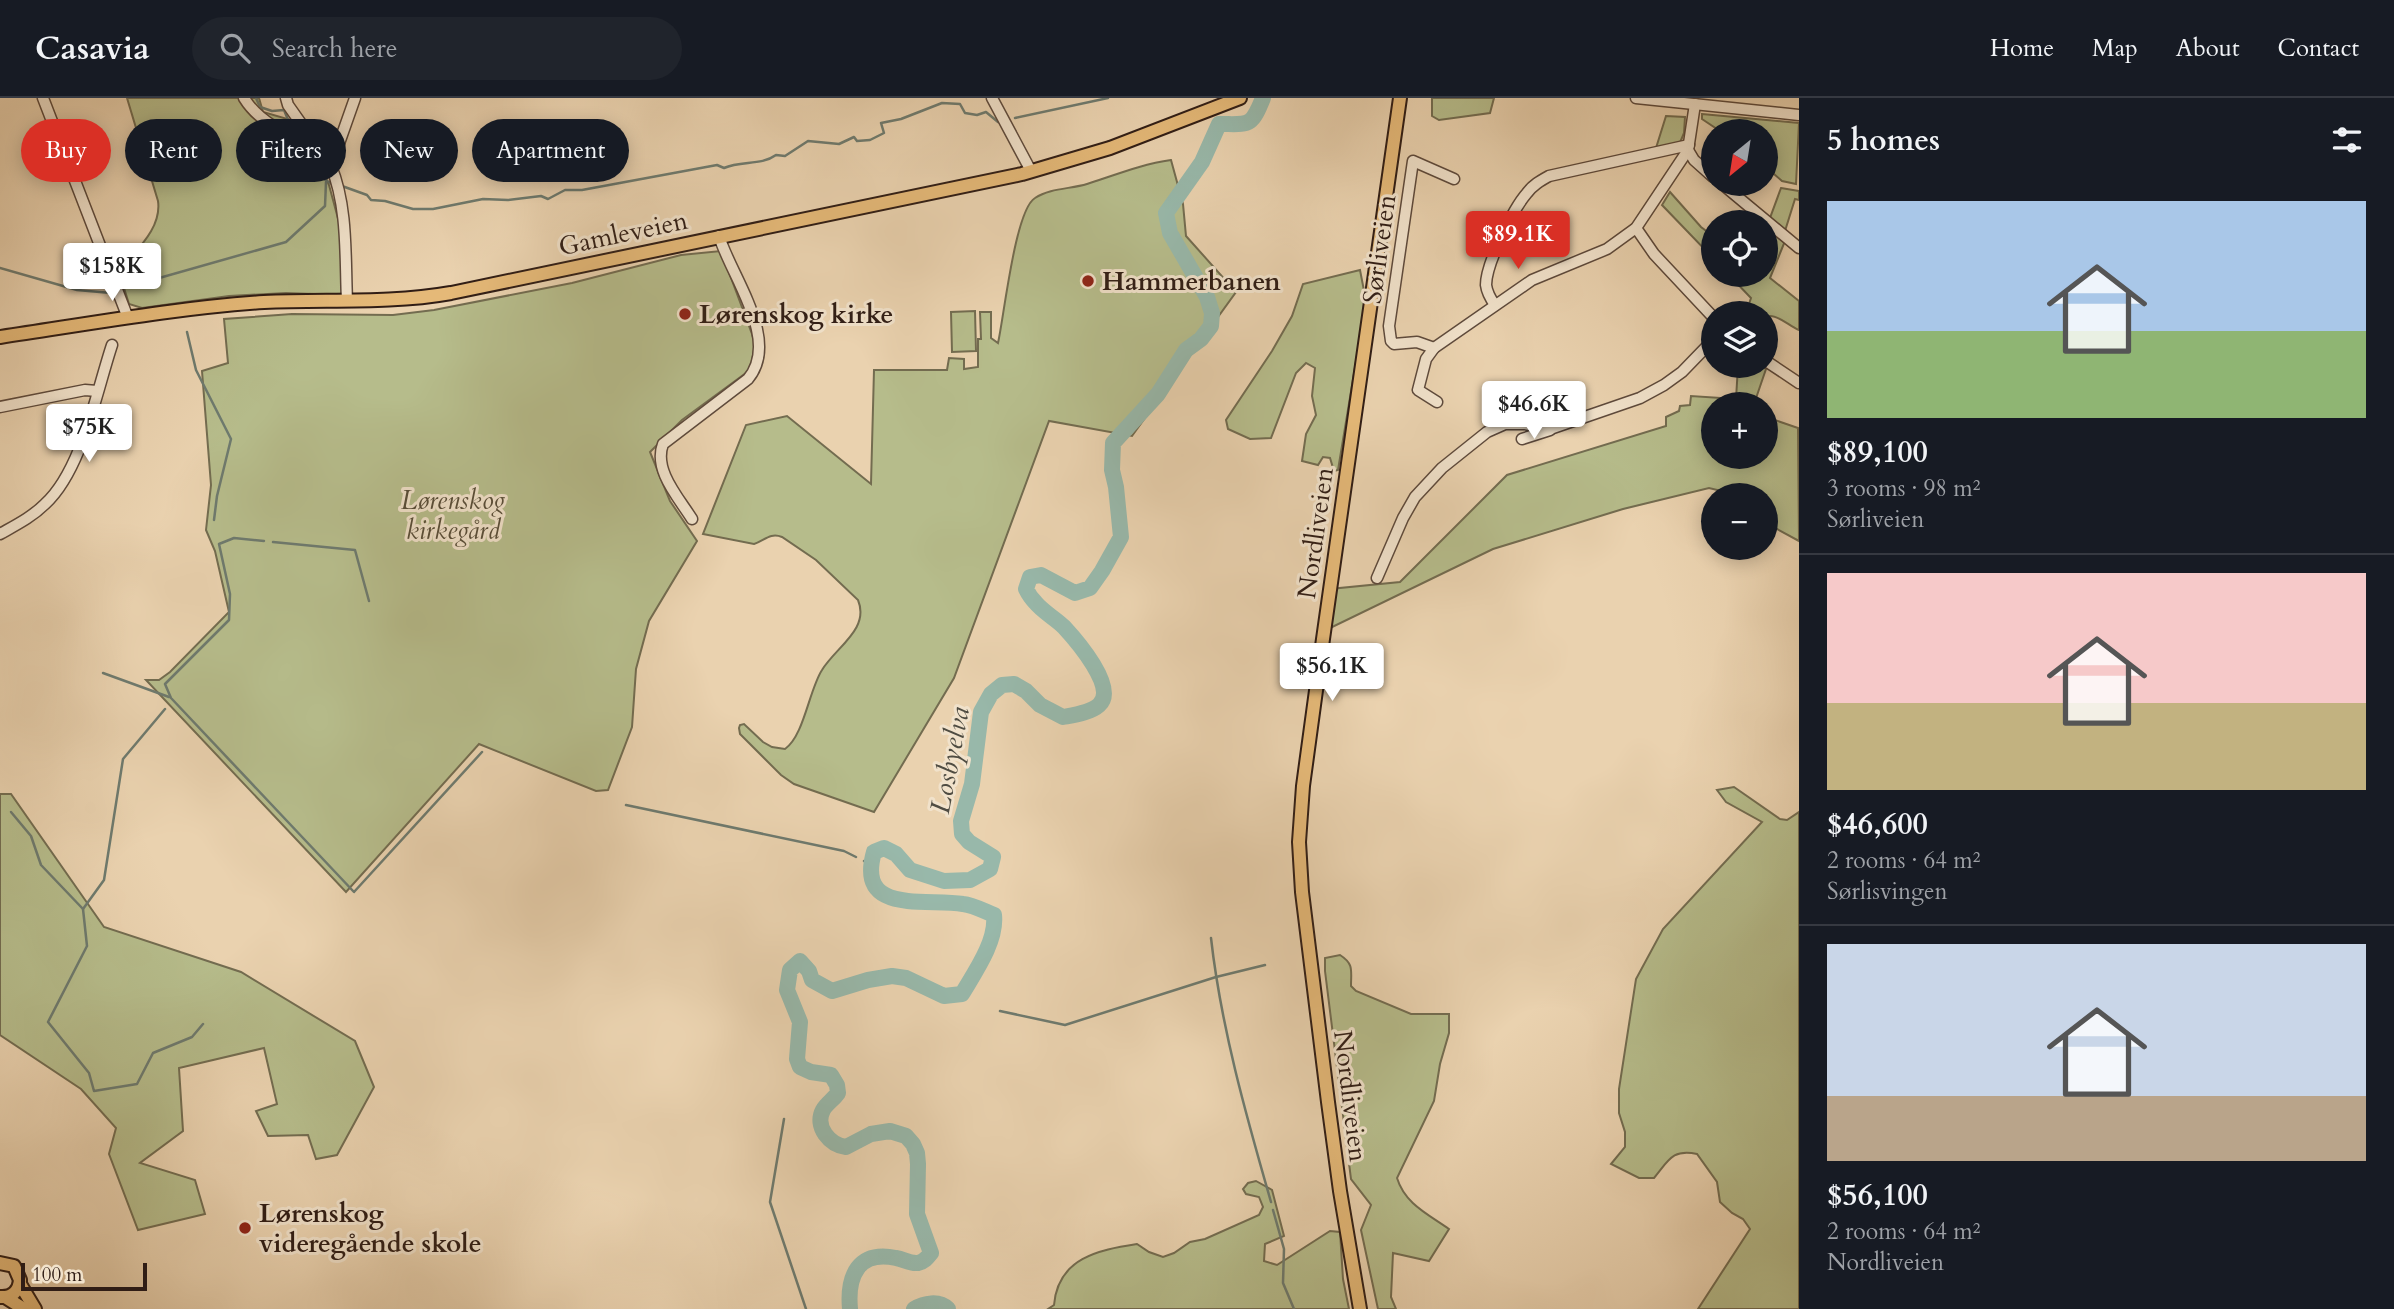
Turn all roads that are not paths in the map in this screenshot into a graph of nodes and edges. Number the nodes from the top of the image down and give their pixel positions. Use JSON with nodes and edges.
{"nodes":[{"id":1,"x":43,"y":98,"type":"edge"},
{"id":2,"x":244,"y":98,"type":"edge"},
{"id":3,"x":286,"y":98,"type":"edge"},
{"id":4,"x":355,"y":98,"type":"edge"},
{"id":5,"x":992,"y":98,"type":"edge"},
{"id":6,"x":1240,"y":98,"type":"edge"},
{"id":7,"x":1400,"y":98,"type":"edge"},
{"id":8,"x":1636,"y":98,"type":"edge"},
{"id":9,"x":1695,"y":104,"type":"junction"},
{"id":10,"x":1799,"y":115,"type":"edge"},
{"id":11,"x":262,"y":119,"type":"edge"},
{"id":12,"x":300,"y":119,"type":"edge"},
{"id":13,"x":346,"y":124,"type":"edge"},
{"id":14,"x":1688,"y":148,"type":"junction"},
{"id":15,"x":1701,"y":166,"type":"edge"},
{"id":16,"x":1031,"y":171,"type":"junction"},
{"id":17,"x":1454,"y":179,"type":"dead end"},
{"id":18,"x":335,"y":182,"type":"edge"},
{"id":19,"x":1736,"y":196,"type":"edge"},
{"id":20,"x":1636,"y":228,"type":"junction"},
{"id":21,"x":719,"y":236,"type":"junction"},
{"id":22,"x":1799,"y":248,"type":"edge"},
{"id":23,"x":347,"y":301,"type":"junction"},
{"id":24,"x":1701,"y":304,"type":"edge"},
{"id":25,"x":1495,"y":305,"type":"junction"},
{"id":26,"x":128,"y":318,"type":"junction"},
{"id":27,"x":0,"y":337,"type":"edge"},
{"id":28,"x":112,"y":345,"type":"dead end"},
{"id":29,"x":1434,"y":348,"type":"junction"},
{"id":30,"x":1701,"y":352,"type":"edge"},
{"id":31,"x":1778,"y":369,"type":"edge"},
{"id":32,"x":1799,"y":383,"type":"edge"},
{"id":33,"x":97,"y":391,"type":"junction"},
{"id":34,"x":1437,"y":401,"type":"dead end"},
{"id":35,"x":0,"y":407,"type":"edge"},
{"id":36,"x":1550,"y":429,"type":"junction"},
{"id":37,"x":1522,"y":439,"type":"dead end"},
{"id":38,"x":692,"y":519,"type":"dead end"},
{"id":39,"x":0,"y":534,"type":"edge"},
{"id":40,"x":1377,"y":578,"type":"dead end"},
{"id":41,"x":0,"y":1263,"type":"edge"},
{"id":42,"x":20,"y":1284,"type":"junction"},
{"id":43,"x":3,"y":1297,"type":"edge"},
{"id":44,"x":24,"y":1309,"type":"edge"},
{"id":45,"x":35,"y":1309,"type":"edge"},
{"id":46,"x":1360,"y":1309,"type":"edge"}],
"edges":[{"from":1,"to":26,"type":"street"},
{"from":2,"to":11,"type":"street"},
{"from":3,"to":12,"type":"street"},
{"from":4,"to":13,"type":"street"},
{"from":5,"to":16,"type":"street"},
{"from":6,"to":16,"type":"main road","name":"Gamleveien"},
{"from":7,"to":46,"type":"main road","name":"Nordliveien"},
{"from":8,"to":9,"type":"street"},
{"from":9,"to":10,"type":"street"},
{"from":9,"to":14,"type":"street"},
{"from":14,"to":15,"type":"street"},
{"from":14,"to":20,"type":"street"},
{"from":14,"to":25,"type":"street"},
{"from":16,"to":21,"type":"main road","name":"Gamleveien"},
{"from":17,"to":29,"type":"street","name":"Sørliveien"},
{"from":18,"to":23,"type":"street"},
{"from":19,"to":22,"type":"street"},
{"from":20,"to":24,"type":"street"},
{"from":20,"to":25,"type":"street"},
{"from":21,"to":23,"type":"main road","name":"Gamleveien"},
{"from":21,"to":38,"type":"street"},
{"from":23,"to":26,"type":"main road","name":"Gamleveien"},
{"from":25,"to":29,"type":"street"},
{"from":26,"to":27,"type":"main road","name":"Gamleveien"},
{"from":28,"to":33,"type":"street"},
{"from":29,"to":34,"type":"street"},
{"from":30,"to":36,"type":"street"},
{"from":31,"to":32,"type":"street"},
{"from":33,"to":35,"type":"street"},
{"from":33,"to":39,"type":"street"},
{"from":36,"to":37,"type":"street"},
{"from":36,"to":40,"type":"street"},
{"from":41,"to":42,"type":"main road"},
{"from":42,"to":43,"type":"main road"},
{"from":42,"to":45,"type":"main road"},
{"from":43,"to":44,"type":"main road"}]}
